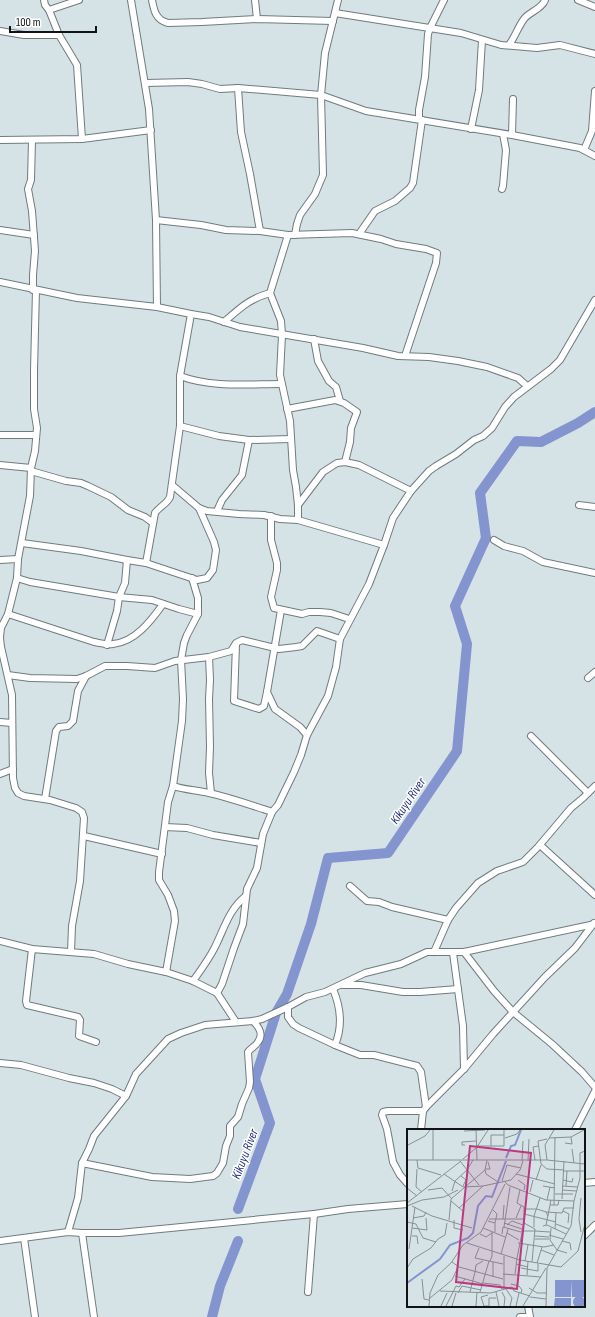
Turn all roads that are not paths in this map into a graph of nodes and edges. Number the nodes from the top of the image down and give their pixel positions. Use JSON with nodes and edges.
{"nodes":[{"id":1,"x":44,"y":0,"type":"edge"},
{"id":2,"x":79,"y":0,"type":"edge"},
{"id":3,"x":131,"y":0,"type":"edge"},
{"id":4,"x":152,"y":0,"type":"edge"},
{"id":5,"x":255,"y":0,"type":"edge"},
{"id":6,"x":338,"y":0,"type":"edge"},
{"id":7,"x":444,"y":0,"type":"edge"},
{"id":8,"x":545,"y":0,"type":"edge"},
{"id":9,"x":578,"y":0,"type":"edge"},
{"id":10,"x":595,"y":7,"type":"edge"},
{"id":11,"x":49,"y":10,"type":"junction"},
{"id":12,"x":335,"y":13,"type":"junction"},
{"id":13,"x":257,"y":19,"type":"junction"},
{"id":14,"x":333,"y":21,"type":"junction"},
{"id":15,"x":430,"y":28,"type":"junction"},
{"id":16,"x":0,"y":31,"type":"edge"},
{"id":17,"x":60,"y":36,"type":"junction"},
{"id":18,"x":482,"y":40,"type":"junction"},
{"id":19,"x":508,"y":45,"type":"junction"},
{"id":20,"x":595,"y":54,"type":"edge"},
{"id":21,"x":146,"y":83,"type":"junction"},
{"id":22,"x":238,"y":88,"type":"junction"},
{"id":23,"x":595,"y":91,"type":"edge"},
{"id":24,"x":321,"y":96,"type":"junction"},
{"id":25,"x":513,"y":99,"type":"dead end"},
{"id":26,"x":594,"y":103,"type":"edge"},
{"id":27,"x":421,"y":119,"type":"junction"},
{"id":28,"x":471,"y":129,"type":"junction"},
{"id":29,"x":151,"y":130,"type":"junction"},
{"id":30,"x":503,"y":134,"type":"junction"},
{"id":31,"x":512,"y":134,"type":"junction"},
{"id":32,"x":82,"y":139,"type":"junction"},
{"id":33,"x":0,"y":140,"type":"edge"},
{"id":34,"x":32,"y":140,"type":"junction"},
{"id":35,"x":584,"y":150,"type":"junction"},
{"id":36,"x":595,"y":156,"type":"edge"},
{"id":37,"x":502,"y":190,"type":"dead end"},
{"id":38,"x":156,"y":220,"type":"junction"},
{"id":39,"x":0,"y":230,"type":"edge"},
{"id":40,"x":260,"y":231,"type":"junction"},
{"id":41,"x":359,"y":234,"type":"junction"},
{"id":42,"x":34,"y":235,"type":"junction"},
{"id":43,"x":292,"y":235,"type":"junction"},
{"id":44,"x":0,"y":282,"type":"edge"},
{"id":45,"x":34,"y":290,"type":"junction"},
{"id":46,"x":270,"y":293,"type":"junction"},
{"id":47,"x":595,"y":300,"type":"edge"},
{"id":48,"x":157,"y":307,"type":"junction"},
{"id":49,"x":191,"y":314,"type":"junction"},
{"id":50,"x":224,"y":322,"type":"junction"},
{"id":51,"x":282,"y":335,"type":"junction"},
{"id":52,"x":314,"y":339,"type":"junction"},
{"id":53,"x":406,"y":356,"type":"junction"},
{"id":54,"x":180,"y":376,"type":"junction"},
{"id":55,"x":281,"y":384,"type":"junction"},
{"id":56,"x":527,"y":386,"type":"junction"},
{"id":57,"x":340,"y":401,"type":"junction"},
{"id":58,"x":287,"y":408,"type":"junction"},
{"id":59,"x":180,"y":426,"type":"junction"},
{"id":60,"x":36,"y":434,"type":"junction"},
{"id":61,"x":0,"y":435,"type":"edge"},
{"id":62,"x":291,"y":439,"type":"junction"},
{"id":63,"x":249,"y":440,"type":"junction"},
{"id":64,"x":345,"y":462,"type":"junction"},
{"id":65,"x":0,"y":465,"type":"edge"},
{"id":66,"x":31,"y":469,"type":"junction"},
{"id":67,"x":172,"y":485,"type":"junction"},
{"id":68,"x":411,"y":491,"type":"junction"},
{"id":69,"x":298,"y":505,"type":"junction"},
{"id":70,"x":579,"y":505,"type":"dead end"},
{"id":71,"x":595,"y":507,"type":"edge"},
{"id":72,"x":198,"y":508,"type":"junction"},
{"id":73,"x":217,"y":511,"type":"junction"},
{"id":74,"x":271,"y":516,"type":"junction"},
{"id":75,"x":298,"y":520,"type":"junction"},
{"id":76,"x":153,"y":523,"type":"junction"},
{"id":77,"x":494,"y":540,"type":"dead end"},
{"id":78,"x":22,"y":543,"type":"junction"},
{"id":79,"x":384,"y":546,"type":"junction"},
{"id":80,"x":18,"y":559,"type":"junction"},
{"id":81,"x":0,"y":560,"type":"edge"},
{"id":82,"x":128,"y":560,"type":"junction"},
{"id":83,"x":146,"y":563,"type":"junction"},
{"id":84,"x":595,"y":573,"type":"edge"},
{"id":85,"x":17,"y":578,"type":"junction"},
{"id":86,"x":192,"y":578,"type":"junction"},
{"id":87,"x":119,"y":597,"type":"junction"},
{"id":88,"x":163,"y":604,"type":"junction"},
{"id":89,"x":282,"y":610,"type":"junction"},
{"id":90,"x":8,"y":614,"type":"junction"},
{"id":91,"x":198,"y":614,"type":"junction"},
{"id":92,"x":349,"y":619,"type":"junction"},
{"id":93,"x":0,"y":638,"type":"edge"},
{"id":94,"x":340,"y":639,"type":"junction"},
{"id":95,"x":236,"y":642,"type":"junction"},
{"id":96,"x":107,"y":645,"type":"junction"},
{"id":97,"x":275,"y":648,"type":"junction"},
{"id":98,"x":1,"y":649,"type":"edge"},
{"id":99,"x":209,"y":657,"type":"junction"},
{"id":100,"x":181,"y":660,"type":"junction"},
{"id":101,"x":595,"y":672,"type":"edge"},
{"id":102,"x":8,"y":675,"type":"junction"},
{"id":103,"x":86,"y":676,"type":"junction"},
{"id":104,"x":588,"y":678,"type":"dead end"},
{"id":105,"x":267,"y":692,"type":"junction"},
{"id":106,"x":0,"y":722,"type":"edge"},
{"id":107,"x":12,"y":723,"type":"junction"},
{"id":108,"x":307,"y":735,"type":"junction"},
{"id":109,"x":531,"y":736,"type":"dead end"},
{"id":110,"x":14,"y":769,"type":"junction"},
{"id":111,"x":0,"y":774,"type":"edge"},
{"id":112,"x":173,"y":786,"type":"junction"},
{"id":113,"x":595,"y":786,"type":"edge"},
{"id":114,"x":211,"y":793,"type":"junction"},
{"id":115,"x":588,"y":793,"type":"junction"},
{"id":116,"x":45,"y":799,"type":"junction"},
{"id":117,"x":272,"y":812,"type":"junction"},
{"id":118,"x":165,"y":827,"type":"junction"},
{"id":119,"x":84,"y":836,"type":"junction"},
{"id":120,"x":261,"y":843,"type":"junction"},
{"id":121,"x":540,"y":845,"type":"junction"},
{"id":122,"x":162,"y":854,"type":"junction"},
{"id":123,"x":350,"y":886,"type":"dead end"},
{"id":124,"x":595,"y":894,"type":"edge"},
{"id":125,"x":246,"y":896,"type":"junction"},
{"id":126,"x":448,"y":920,"type":"junction"},
{"id":127,"x":594,"y":923,"type":"edge"},
{"id":128,"x":0,"y":941,"type":"edge"},
{"id":129,"x":32,"y":949,"type":"junction"},
{"id":130,"x":71,"y":952,"type":"junction"},
{"id":131,"x":434,"y":952,"type":"junction"},
{"id":132,"x":453,"y":952,"type":"junction"},
{"id":133,"x":464,"y":952,"type":"junction"},
{"id":134,"x":166,"y":972,"type":"junction"},
{"id":135,"x":193,"y":981,"type":"junction"},
{"id":136,"x":342,"y":985,"type":"junction"},
{"id":137,"x":333,"y":989,"type":"junction"},
{"id":138,"x":458,"y":989,"type":"junction"},
{"id":139,"x":217,"y":993,"type":"junction"},
{"id":140,"x":288,"y":1007,"type":"junction"},
{"id":141,"x":513,"y":1012,"type":"junction"},
{"id":142,"x":253,"y":1021,"type":"junction"},
{"id":143,"x":236,"y":1022,"type":"junction"},
{"id":144,"x":96,"y":1042,"type":"dead end"},
{"id":145,"x":335,"y":1045,"type":"junction"},
{"id":146,"x":0,"y":1063,"type":"edge"},
{"id":147,"x":464,"y":1069,"type":"junction"},
{"id":148,"x":595,"y":1087,"type":"edge"},
{"id":149,"x":595,"y":1090,"type":"edge"},
{"id":150,"x":126,"y":1096,"type":"junction"},
{"id":151,"x":424,"y":1109,"type":"junction"},
{"id":152,"x":420,"y":1129,"type":"edge"},
{"id":153,"x":575,"y":1129,"type":"edge"},
{"id":154,"x":82,"y":1163,"type":"junction"},
{"id":155,"x":595,"y":1182,"type":"edge"},
{"id":156,"x":407,"y":1183,"type":"edge"},
{"id":157,"x":585,"y":1183,"type":"edge"},
{"id":158,"x":407,"y":1204,"type":"edge"},
{"id":159,"x":314,"y":1214,"type":"junction"},
{"id":160,"x":595,"y":1226,"type":"edge"},
{"id":161,"x":68,"y":1232,"type":"junction"},
{"id":162,"x":82,"y":1233,"type":"junction"},
{"id":163,"x":585,"y":1235,"type":"edge"},
{"id":164,"x":24,"y":1238,"type":"junction"},
{"id":165,"x":0,"y":1241,"type":"edge"},
{"id":166,"x":308,"y":1292,"type":"dead end"},
{"id":167,"x":528,"y":1307,"type":"edge"},
{"id":168,"x":531,"y":1307,"type":"edge"},
{"id":169,"x":36,"y":1317,"type":"edge"},
{"id":170,"x":94,"y":1317,"type":"edge"},
{"id":171,"x":526,"y":1317,"type":"edge"}],
"edges":[{"from":1,"to":11,"type":"street"},
{"from":2,"to":11,"type":"street"},
{"from":3,"to":21,"type":"street"},
{"from":4,"to":13,"type":"street"},
{"from":5,"to":13,"type":"street"},
{"from":6,"to":12,"type":"street"},
{"from":7,"to":15,"type":"street"},
{"from":8,"to":19,"type":"street"},
{"from":9,"to":10,"type":"street"},
{"from":11,"to":17,"type":"street"},
{"from":12,"to":14,"type":"street"},
{"from":12,"to":15,"type":"street"},
{"from":13,"to":14,"type":"street"},
{"from":14,"to":24,"type":"street"},
{"from":15,"to":18,"type":"street"},
{"from":15,"to":27,"type":"street"},
{"from":16,"to":17,"type":"street"},
{"from":17,"to":32,"type":"street"},
{"from":18,"to":19,"type":"street"},
{"from":18,"to":28,"type":"street"},
{"from":19,"to":20,"type":"street"},
{"from":21,"to":22,"type":"street"},
{"from":21,"to":29,"type":"street"},
{"from":22,"to":24,"type":"street"},
{"from":22,"to":40,"type":"street"},
{"from":23,"to":26,"type":"street"},
{"from":24,"to":27,"type":"street"},
{"from":24,"to":43,"type":"street"},
{"from":25,"to":31,"type":"street"},
{"from":26,"to":35,"type":"street"},
{"from":27,"to":28,"type":"street"},
{"from":27,"to":41,"type":"street"},
{"from":28,"to":30,"type":"street"},
{"from":29,"to":32,"type":"street"},
{"from":29,"to":38,"type":"street"},
{"from":30,"to":31,"type":"street"},
{"from":30,"to":37,"type":"street"},
{"from":31,"to":35,"type":"street"},
{"from":32,"to":34,"type":"street"},
{"from":33,"to":34,"type":"street"},
{"from":34,"to":42,"type":"street"},
{"from":35,"to":36,"type":"street"},
{"from":38,"to":40,"type":"street"},
{"from":38,"to":48,"type":"street"},
{"from":39,"to":42,"type":"street"},
{"from":40,"to":43,"type":"street"},
{"from":41,"to":43,"type":"street"},
{"from":41,"to":53,"type":"street"},
{"from":42,"to":45,"type":"street"},
{"from":43,"to":46,"type":"street"},
{"from":44,"to":45,"type":"street"},
{"from":45,"to":48,"type":"street"},
{"from":45,"to":60,"type":"street"},
{"from":46,"to":50,"type":"street"},
{"from":46,"to":51,"type":"street"},
{"from":47,"to":56,"type":"street"},
{"from":48,"to":49,"type":"street"},
{"from":49,"to":50,"type":"street"},
{"from":49,"to":54,"type":"street"},
{"from":50,"to":51,"type":"street"},
{"from":51,"to":52,"type":"street"},
{"from":51,"to":55,"type":"street"},
{"from":52,"to":53,"type":"street"},
{"from":52,"to":57,"type":"street"},
{"from":53,"to":56,"type":"street"},
{"from":54,"to":55,"type":"street"},
{"from":54,"to":59,"type":"street"},
{"from":55,"to":58,"type":"street"},
{"from":56,"to":68,"type":"street"},
{"from":57,"to":58,"type":"street"},
{"from":57,"to":64,"type":"street"},
{"from":58,"to":62,"type":"street"},
{"from":59,"to":63,"type":"street"},
{"from":59,"to":67,"type":"street"},
{"from":60,"to":61,"type":"street"},
{"from":60,"to":66,"type":"street"},
{"from":62,"to":63,"type":"street"},
{"from":62,"to":69,"type":"street"},
{"from":63,"to":73,"type":"street"},
{"from":64,"to":68,"type":"street"},
{"from":64,"to":69,"type":"street"},
{"from":65,"to":66,"type":"street"},
{"from":66,"to":76,"type":"street"},
{"from":66,"to":78,"type":"street"},
{"from":67,"to":72,"type":"street"},
{"from":67,"to":76,"type":"street"},
{"from":68,"to":79,"type":"street"},
{"from":69,"to":75,"type":"street"},
{"from":70,"to":71,"type":"street"},
{"from":72,"to":73,"type":"street"},
{"from":72,"to":86,"type":"street"},
{"from":73,"to":74,"type":"street"},
{"from":74,"to":75,"type":"street"},
{"from":74,"to":89,"type":"street"},
{"from":75,"to":79,"type":"street"},
{"from":76,"to":83,"type":"street"},
{"from":77,"to":84,"type":"street"},
{"from":78,"to":80,"type":"street"},
{"from":78,"to":82,"type":"street"},
{"from":79,"to":92,"type":"street"},
{"from":80,"to":81,"type":"street"},
{"from":80,"to":85,"type":"street"},
{"from":82,"to":83,"type":"street"},
{"from":82,"to":87,"type":"street"},
{"from":83,"to":86,"type":"street"},
{"from":85,"to":87,"type":"street"},
{"from":85,"to":90,"type":"street"},
{"from":86,"to":91,"type":"street"},
{"from":87,"to":88,"type":"street"},
{"from":87,"to":96,"type":"street"},
{"from":88,"to":91,"type":"street"},
{"from":88,"to":96,"type":"street"},
{"from":89,"to":92,"type":"street"},
{"from":89,"to":97,"type":"street"},
{"from":90,"to":93,"type":"street"},
{"from":90,"to":96,"type":"street"},
{"from":91,"to":100,"type":"street"},
{"from":92,"to":94,"type":"street"},
{"from":93,"to":98,"type":"street"},
{"from":94,"to":97,"type":"street"},
{"from":94,"to":108,"type":"street"},
{"from":95,"to":97,"type":"street"},
{"from":95,"to":99,"type":"street"},
{"from":95,"to":105,"type":"street"},
{"from":97,"to":105,"type":"street"},
{"from":98,"to":102,"type":"street"},
{"from":99,"to":100,"type":"street"},
{"from":99,"to":114,"type":"street"},
{"from":100,"to":103,"type":"street"},
{"from":100,"to":112,"type":"street"},
{"from":101,"to":104,"type":"street"},
{"from":102,"to":103,"type":"street"},
{"from":102,"to":107,"type":"street"},
{"from":103,"to":116,"type":"street"},
{"from":105,"to":108,"type":"street"},
{"from":106,"to":107,"type":"street"},
{"from":107,"to":110,"type":"street"},
{"from":108,"to":117,"type":"street"},
{"from":109,"to":115,"type":"street"},
{"from":110,"to":111,"type":"street"},
{"from":110,"to":116,"type":"street"},
{"from":112,"to":114,"type":"street"},
{"from":112,"to":118,"type":"street"},
{"from":113,"to":115,"type":"street"},
{"from":114,"to":117,"type":"street"},
{"from":115,"to":121,"type":"street"},
{"from":116,"to":119,"type":"street"},
{"from":117,"to":120,"type":"street"},
{"from":118,"to":120,"type":"street"},
{"from":118,"to":122,"type":"street"},
{"from":119,"to":122,"type":"street"},
{"from":119,"to":130,"type":"street"},
{"from":120,"to":125,"type":"street"},
{"from":121,"to":124,"type":"street"},
{"from":121,"to":126,"type":"street"},
{"from":122,"to":134,"type":"street"},
{"from":123,"to":126,"type":"street"},
{"from":125,"to":135,"type":"street"},
{"from":125,"to":139,"type":"street"},
{"from":126,"to":131,"type":"street"},
{"from":127,"to":133,"type":"street"},
{"from":127,"to":141,"type":"street"},
{"from":128,"to":129,"type":"street"},
{"from":129,"to":130,"type":"street"},
{"from":129,"to":144,"type":"street"},
{"from":130,"to":134,"type":"street"},
{"from":131,"to":132,"type":"street"},
{"from":131,"to":136,"type":"street"},
{"from":132,"to":133,"type":"street"},
{"from":132,"to":138,"type":"street"},
{"from":133,"to":141,"type":"street"},
{"from":134,"to":135,"type":"street"},
{"from":135,"to":139,"type":"street"},
{"from":136,"to":137,"type":"street"},
{"from":136,"to":138,"type":"street"},
{"from":137,"to":140,"type":"street"},
{"from":137,"to":145,"type":"street"},
{"from":138,"to":147,"type":"street"},
{"from":139,"to":143,"type":"street"},
{"from":140,"to":142,"type":"street"},
{"from":140,"to":145,"type":"street"},
{"from":141,"to":147,"type":"street"},
{"from":141,"to":148,"type":"street"},
{"from":142,"to":143,"type":"street"},
{"from":142,"to":154,"type":"street"},
{"from":143,"to":150,"type":"street"},
{"from":145,"to":151,"type":"street"},
{"from":146,"to":150,"type":"street"},
{"from":147,"to":151,"type":"street"},
{"from":149,"to":153,"type":"street"},
{"from":150,"to":154,"type":"street"},
{"from":151,"to":152,"type":"street"},
{"from":151,"to":156,"type":"street"},
{"from":154,"to":161,"type":"street"},
{"from":155,"to":157,"type":"street"},
{"from":158,"to":159,"type":"street"},
{"from":159,"to":162,"type":"street"},
{"from":159,"to":166,"type":"street"},
{"from":160,"to":163,"type":"street"},
{"from":161,"to":162,"type":"street"},
{"from":161,"to":164,"type":"street"},
{"from":162,"to":170,"type":"street"},
{"from":164,"to":165,"type":"street"},
{"from":164,"to":169,"type":"street"},
{"from":167,"to":171,"type":"street"},
{"from":168,"to":171,"type":"street"}]}
